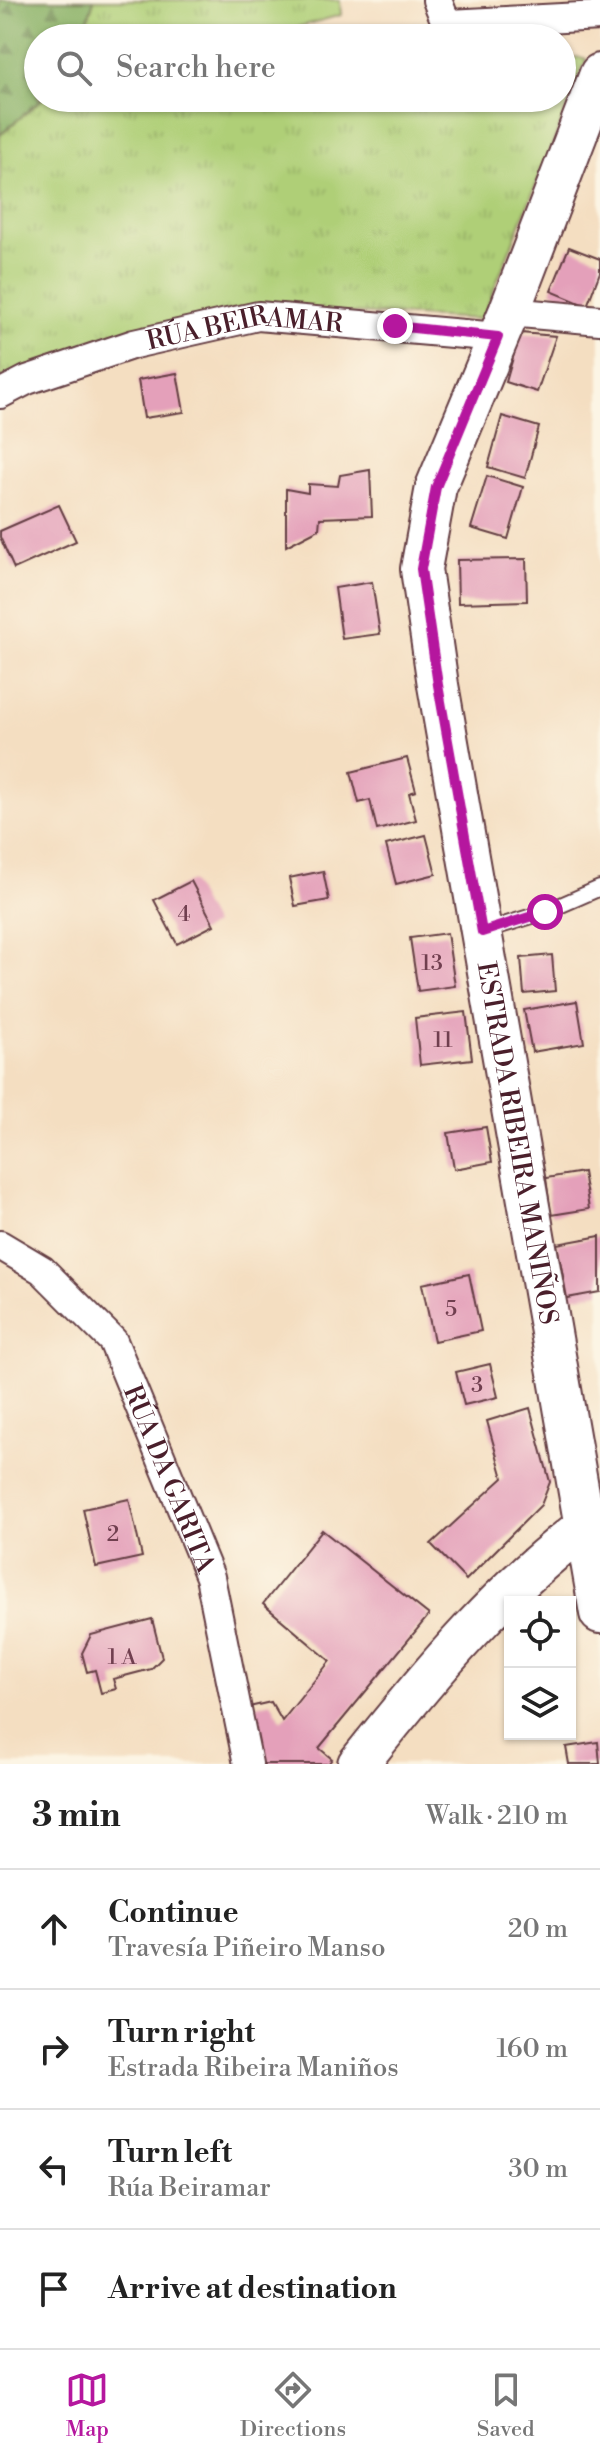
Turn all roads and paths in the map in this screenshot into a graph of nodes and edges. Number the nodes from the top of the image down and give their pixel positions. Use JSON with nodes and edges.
{"nodes":[{"id":1,"x":437,"y":0,"type":"edge"},
{"id":2,"x":600,"y":16,"type":"edge"},
{"id":3,"x":600,"y":74,"type":"edge"},
{"id":4,"x":600,"y":320,"type":"edge"},
{"id":5,"x":504,"y":324,"type":"junction"},
{"id":6,"x":0,"y":394,"type":"edge"},
{"id":7,"x":600,"y":888,"type":"edge"},
{"id":8,"x":482,"y":932,"type":"junction"},
{"id":9,"x":0,"y":1245,"type":"edge"},
{"id":10,"x":593,"y":1521,"type":"edge"},
{"id":11,"x":600,"y":1613,"type":"edge"},
{"id":12,"x":248,"y":1764,"type":"edge"},
{"id":13,"x":358,"y":1764,"type":"edge"}],
"edges":[{"from":1,"to":2,"type":"street"},
{"from":3,"to":5,"type":"street","name":"ESTRADA RIBEIRA MANIÑOS"},
{"from":4,"to":5,"type":"street","name":"RÚA BEIRAMAR"},
{"from":5,"to":6,"type":"street","name":"RÚA BEIRAMAR"},
{"from":5,"to":8,"type":"street","name":"ESTRADA RIBEIRA MANIÑOS"},
{"from":7,"to":8,"type":"lane"},
{"from":8,"to":10,"type":"street","name":"ESTRADA RIBEIRA MANIÑOS"},
{"from":9,"to":12,"type":"street","name":"RÚA DA GARITA"},
{"from":10,"to":11,"type":"street","name":"ESTRADA RIBEIRA MANIÑOS"},
{"from":10,"to":13,"type":"street"}]}
